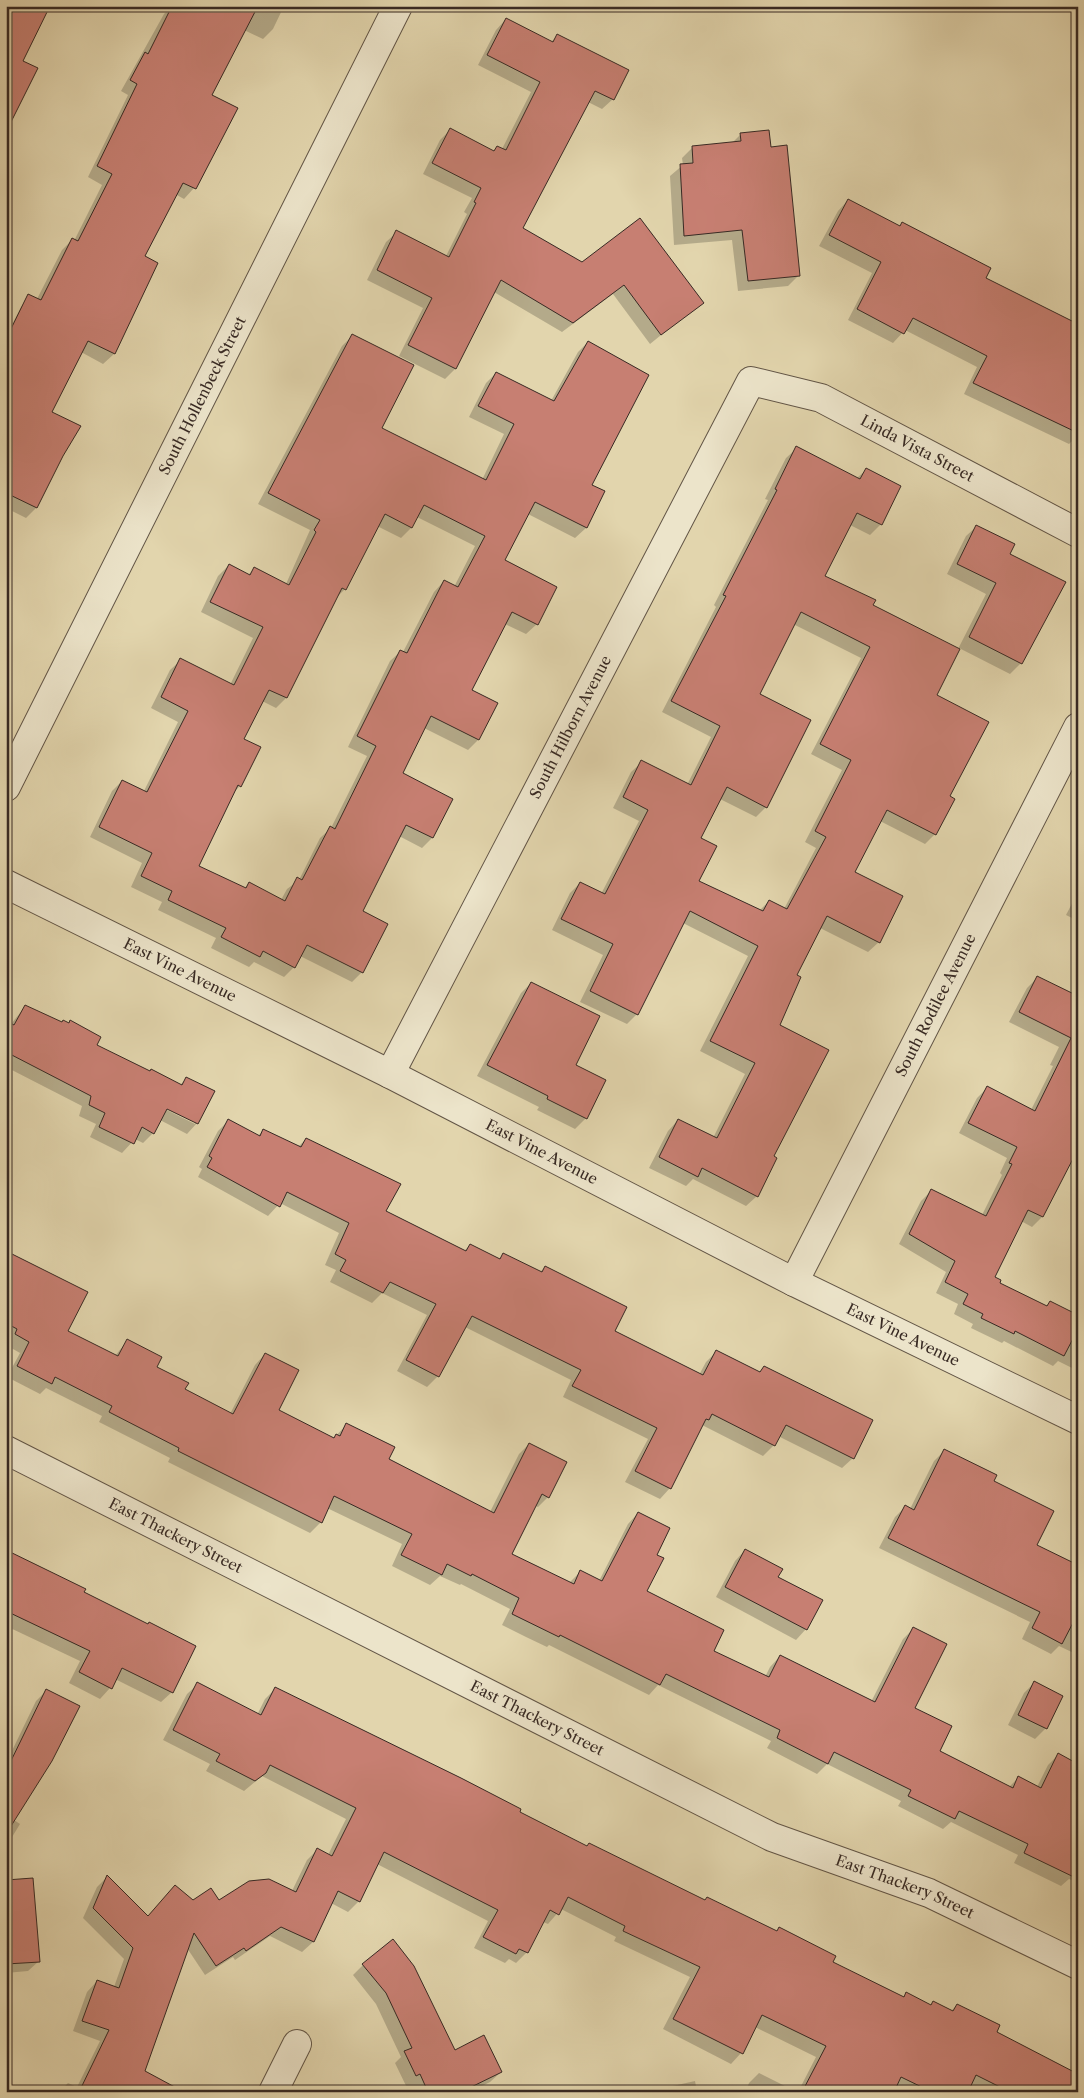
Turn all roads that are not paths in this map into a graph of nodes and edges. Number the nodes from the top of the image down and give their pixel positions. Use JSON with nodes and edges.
{"nodes":[{"id":1,"x":398,"y":6,"type":"edge"},
{"id":2,"x":751,"y":381,"type":"joint"},
{"id":3,"x":1078,"y":533,"type":"edge"},
{"id":4,"x":1078,"y":727,"type":"edge"},
{"id":5,"x":6,"y":787,"type":"edge"},
{"id":6,"x":6,"y":884,"type":"edge"},
{"id":7,"x":390,"y":1074,"type":"junction"},
{"id":8,"x":794,"y":1282,"type":"junction"},
{"id":9,"x":1078,"y":1420,"type":"edge"},
{"id":10,"x":6,"y":1450,"type":"edge"},
{"id":11,"x":1078,"y":1965,"type":"edge"},
{"id":12,"x":297,"y":2044,"type":"dead end"},
{"id":13,"x":273,"y":2092,"type":"edge"}],
"edges":[{"from":1,"to":5,"type":"street","name":"South Hollenbeck Street"},
{"from":2,"to":3,"type":"street","name":"Linda Vista Street"},
{"from":2,"to":7,"type":"street","name":"South Hilborn Avenue"},
{"from":4,"to":8,"type":"street","name":"South Rodilee Avenue"},
{"from":6,"to":7,"type":"street","name":"East Vine Avenue"},
{"from":7,"to":8,"type":"street","name":"East Vine Avenue"},
{"from":8,"to":9,"type":"street","name":"East Vine Avenue"},
{"from":10,"to":11,"type":"street","name":"East Thackery Street"},
{"from":12,"to":13,"type":"street"}]}
